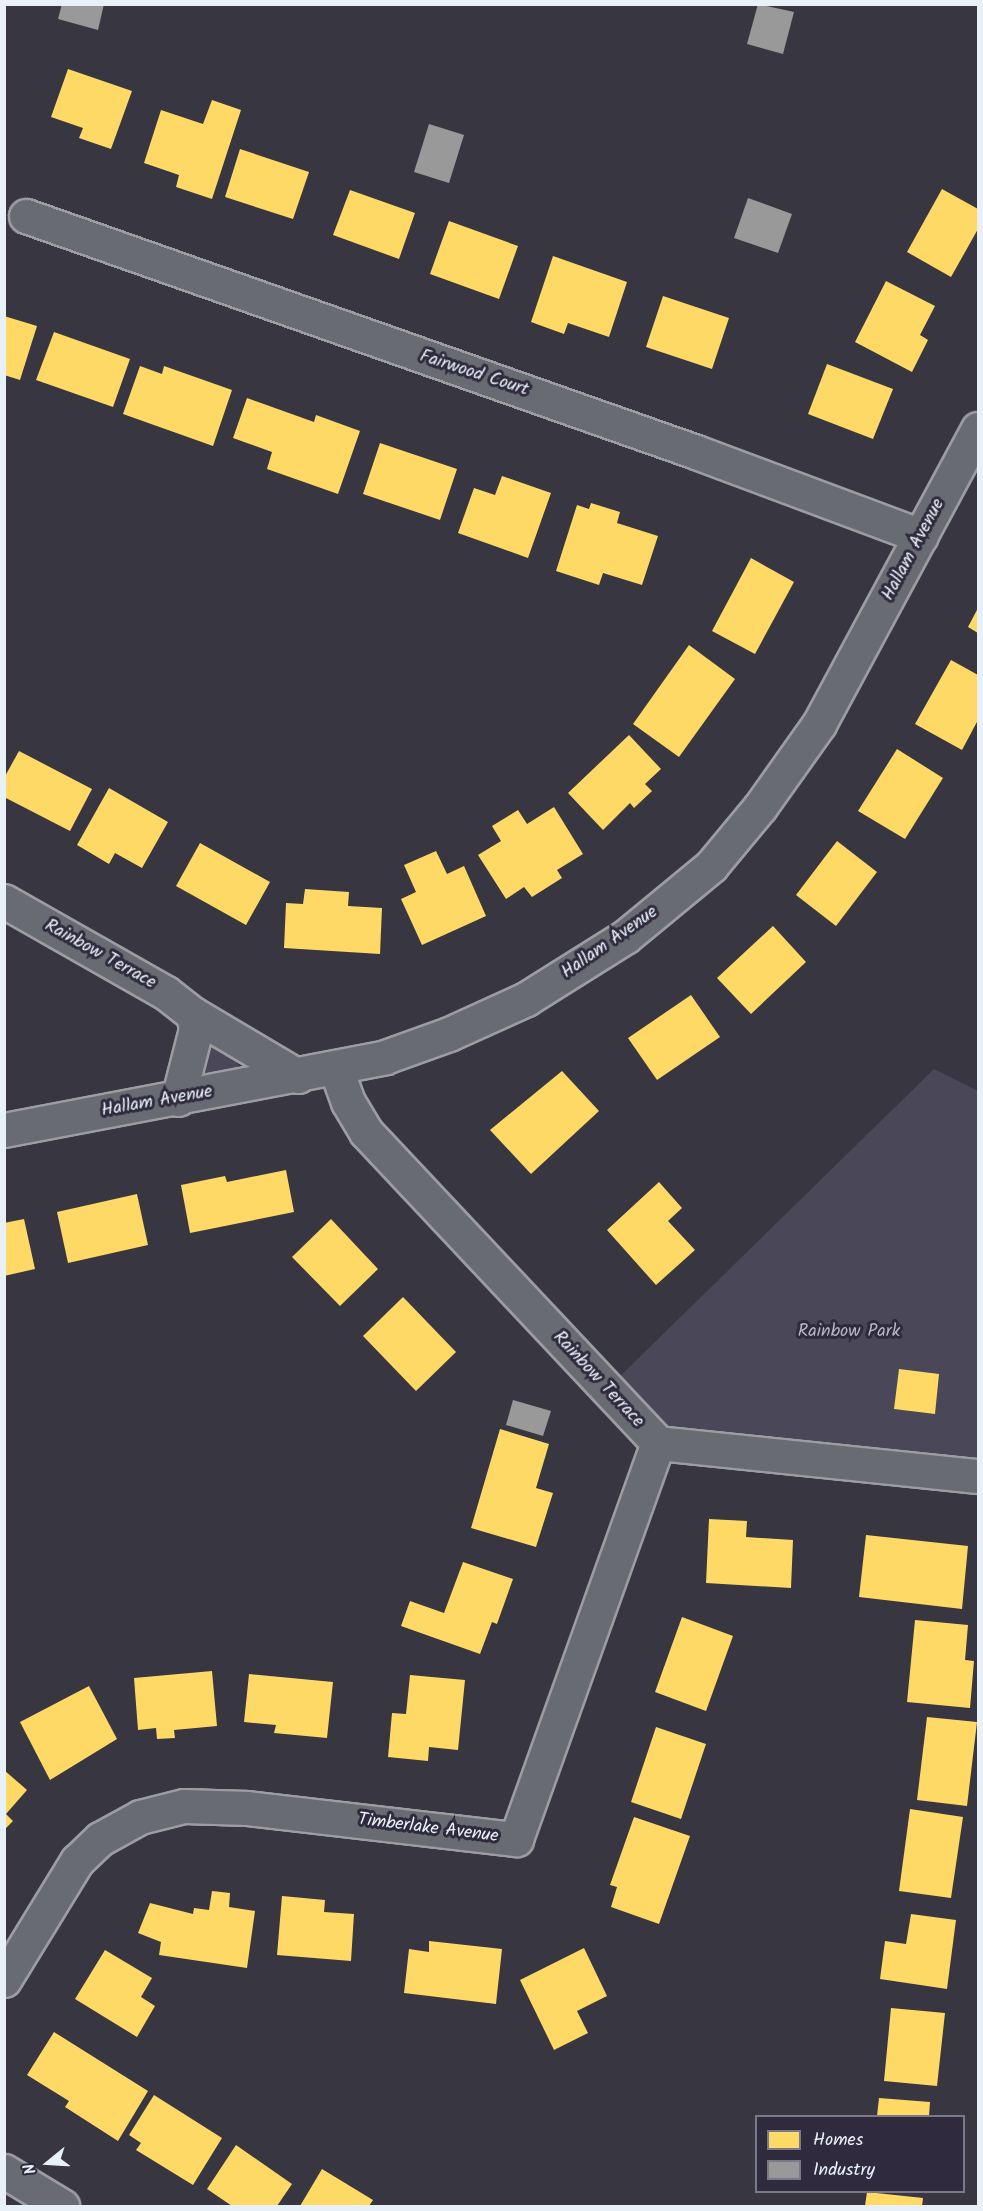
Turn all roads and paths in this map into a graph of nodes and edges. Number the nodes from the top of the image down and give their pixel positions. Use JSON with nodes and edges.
{"nodes":[{"id":1,"x":26,"y":216,"type":"dead end"},
{"id":2,"x":978,"y":429,"type":"edge"},
{"id":3,"x":921,"y":536,"type":"junction"},
{"id":4,"x":4,"y":901,"type":"edge"},
{"id":5,"x":193,"y":1014,"type":"junction"},
{"id":6,"x":336,"y":1069,"type":"junction"},
{"id":7,"x":298,"y":1076,"type":"junction"},
{"id":8,"x":177,"y":1099,"type":"junction"},
{"id":9,"x":4,"y":1130,"type":"edge"},
{"id":10,"x":658,"y":1443,"type":"junction"},
{"id":11,"x":978,"y":1476,"type":"edge"},
{"id":12,"x":4,"y":1980,"type":"edge"},
{"id":13,"x":4,"y":2171,"type":"edge"},
{"id":14,"x":62,"y":2206,"type":"edge"}],
"edges":[{"from":1,"to":3,"type":"street","name":"Fairwood Court"},
{"from":2,"to":3,"type":"street","name":"Hallam Avenue"},
{"from":3,"to":6,"type":"street","name":"Hallam Avenue"},
{"from":4,"to":5,"type":"street","name":"Rainbow Terrace"},
{"from":5,"to":7,"type":"street","name":"Rainbow Terrace"},
{"from":5,"to":8,"type":"street"},
{"from":6,"to":7,"type":"street","name":"Hallam Avenue"},
{"from":6,"to":10,"type":"street","name":"Rainbow Terrace"},
{"from":7,"to":8,"type":"street","name":"Hallam Avenue"},
{"from":8,"to":9,"type":"street","name":"Hallam Avenue"},
{"from":10,"to":11,"type":"street","name":"Rainbow Terrace"},
{"from":10,"to":12,"type":"street","name":"Timberlake Avenue"},
{"from":13,"to":14,"type":"street"}]}
